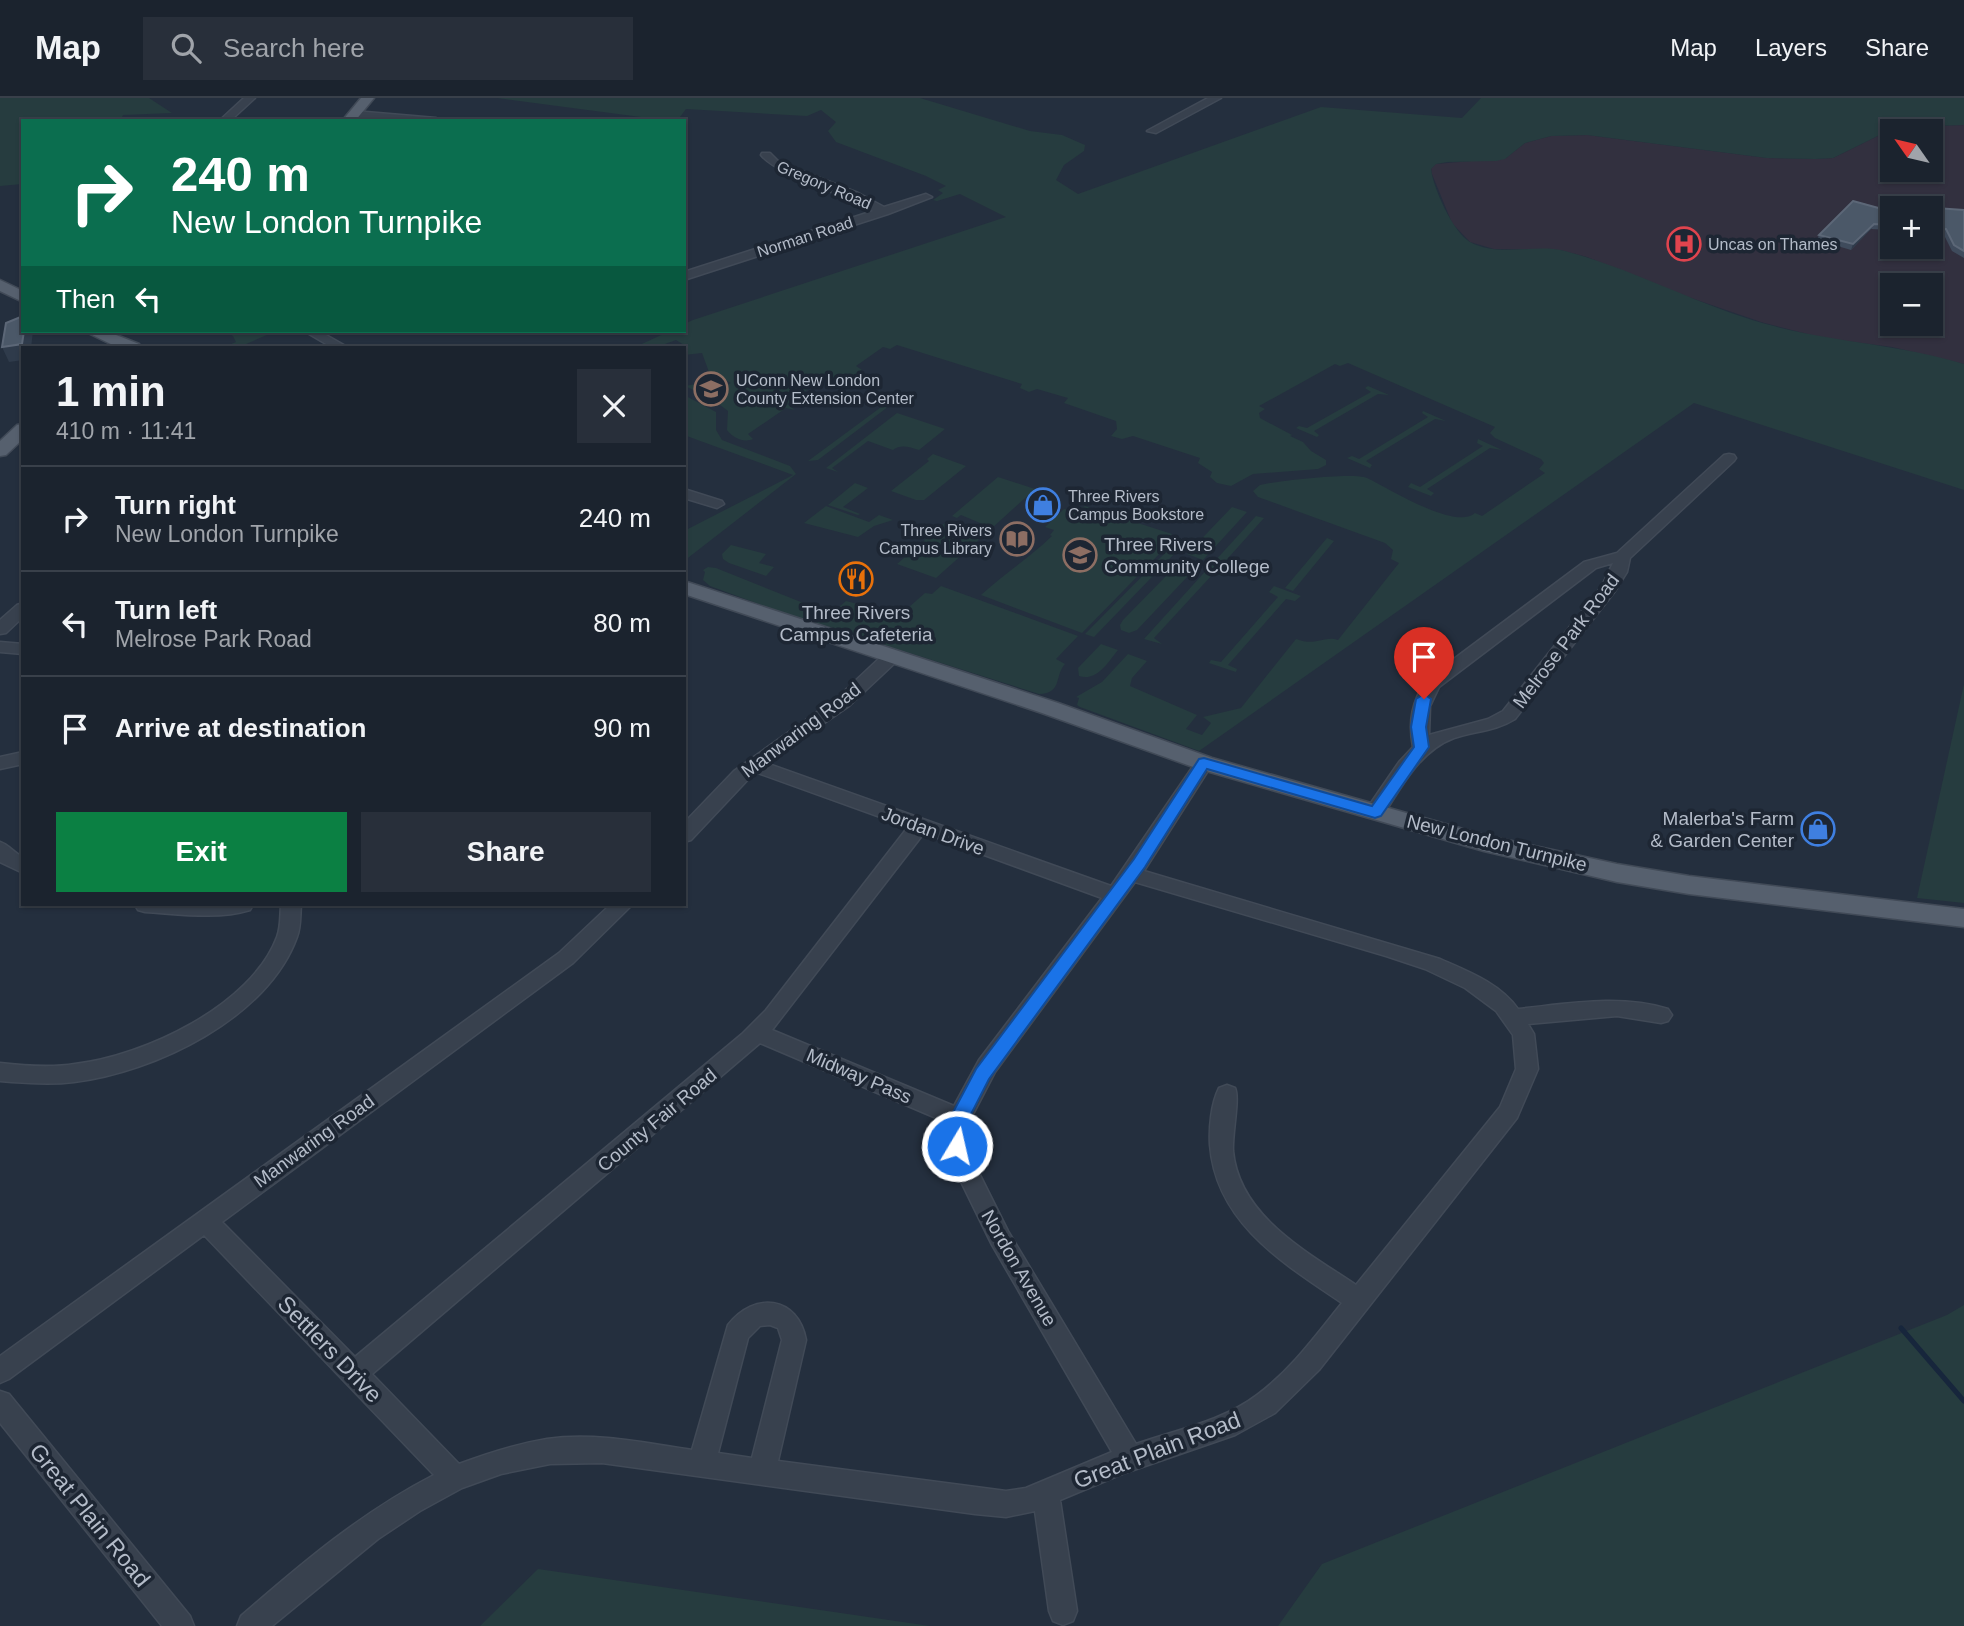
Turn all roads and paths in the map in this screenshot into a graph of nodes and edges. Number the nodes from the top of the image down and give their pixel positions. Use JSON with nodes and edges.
{"nodes":[{"id":1,"x":250,"y":98,"type":"edge"},
{"id":2,"x":368,"y":98,"type":"edge"},
{"id":3,"x":1216,"y":98,"type":"edge"},
{"id":4,"x":351,"y":118,"type":"edge"},
{"id":5,"x":226,"y":119,"type":"edge"},
{"id":6,"x":379,"y":119,"type":"edge"},
{"id":7,"x":1152,"y":131,"type":"dead end"},
{"id":8,"x":766,"y":155,"type":"dead end"},
{"id":9,"x":926,"y":197,"type":"dead end"},
{"id":10,"x":884,"y":212,"type":"junction"},
{"id":11,"x":686,"y":275,"type":"edge"},
{"id":12,"x":0,"y":285,"type":"edge"},
{"id":13,"x":21,"y":296,"type":"edge"},
{"id":14,"x":97,"y":333,"type":"edge"},
{"id":15,"x":314,"y":333,"type":"edge"},
{"id":16,"x":116,"y":340,"type":"edge"},
{"id":17,"x":338,"y":346,"type":"edge"},
{"id":18,"x":21,"y":431,"type":"edge"},
{"id":19,"x":0,"y":452,"type":"edge"},
{"id":20,"x":1728,"y":458,"type":"dead end"},
{"id":21,"x":686,"y":494,"type":"edge"},
{"id":22,"x":717,"y":503,"type":"dead end"},
{"id":23,"x":1623,"y":556,"type":"junction"},
{"id":24,"x":686,"y":588,"type":"edge"},
{"id":25,"x":21,"y":610,"type":"edge"},
{"id":26,"x":0,"y":629,"type":"edge"},
{"id":27,"x":0,"y":647,"type":"edge"},
{"id":28,"x":21,"y":649,"type":"edge"},
{"id":29,"x":891,"y":657,"type":"junction"},
{"id":30,"x":1422,"y":747,"type":"junction"},
{"id":31,"x":21,"y":759,"type":"edge"},
{"id":32,"x":1204,"y":763,"type":"junction"},
{"id":33,"x":0,"y":764,"type":"edge"},
{"id":34,"x":752,"y":765,"type":"junction"},
{"id":35,"x":1375,"y":812,"type":"junction"},
{"id":36,"x":919,"y":826,"type":"junction"},
{"id":37,"x":686,"y":833,"type":"edge"},
{"id":38,"x":1131,"y":874,"type":"junction"},
{"id":39,"x":1115,"y":895,"type":"junction"},
{"id":40,"x":168,"y":906,"type":"edge"},
{"id":41,"x":234,"y":906,"type":"edge"},
{"id":42,"x":291,"y":906,"type":"edge"},
{"id":43,"x":621,"y":906,"type":"edge"},
{"id":44,"x":1964,"y":918,"type":"edge"},
{"id":45,"x":1661,"y":1015,"type":"dead end"},
{"id":46,"x":1514,"y":1017,"type":"junction"},
{"id":47,"x":757,"y":1033,"type":"junction"},
{"id":48,"x":0,"y":1072,"type":"edge"},
{"id":49,"x":1227,"y":1094,"type":"dead end"},
{"id":50,"x":960,"y":1118,"type":"junction"},
{"id":51,"x":206,"y":1221,"type":"junction"},
{"id":52,"x":1359,"y":1301,"type":"junction"},
{"id":53,"x":0,"y":1371,"type":"edge"},
{"id":54,"x":354,"y":1374,"type":"junction"},
{"id":55,"x":0,"y":1403,"type":"edge"},
{"id":56,"x":1130,"y":1458,"type":"junction"},
{"id":57,"x":702,"y":1463,"type":"junction"},
{"id":58,"x":762,"y":1472,"type":"junction"},
{"id":59,"x":455,"y":1478,"type":"junction"},
{"id":60,"x":1046,"y":1494,"type":"junction"},
{"id":61,"x":1063,"y":1611,"type":"dead end"},
{"id":62,"x":180,"y":1626,"type":"edge"},
{"id":63,"x":251,"y":1626,"type":"edge"}],
"edges":[{"from":1,"to":5,"type":"street"},
{"from":2,"to":4,"type":"main road"},
{"from":3,"to":7,"type":"street"},
{"from":4,"to":6,"type":"street"},
{"from":8,"to":10,"type":"street","name":"Gregory Road"},
{"from":9,"to":10,"type":"street","name":"Norman Road"},
{"from":10,"to":11,"type":"street","name":"Norman Road"},
{"from":12,"to":13,"type":"main road"},
{"from":14,"to":16,"type":"main road"},
{"from":15,"to":17,"type":"street"},
{"from":18,"to":19,"type":"main road"},
{"from":20,"to":23,"type":"street","name":"Melrose Park Road"},
{"from":21,"to":22,"type":"street"},
{"from":23,"to":30,"type":"street","name":"Melrose Park Road"},
{"from":23,"to":30,"type":"street","name":"Melrose Park Road"},
{"from":24,"to":29,"type":"main road","name":"New London Turnpike"},
{"from":25,"to":26,"type":"street"},
{"from":27,"to":28,"type":"street"},
{"from":29,"to":32,"type":"main road","name":"New London Turnpike"},
{"from":29,"to":34,"type":"street","name":"Manwaring Road"},
{"from":30,"to":35,"type":"street"},
{"from":31,"to":33,"type":"street"},
{"from":32,"to":35,"type":"main road","name":"New London Turnpike"},
{"from":32,"to":38,"type":"street","name":"Nordon Avenue"},
{"from":34,"to":36,"type":"street","name":"Jordan Drive"},
{"from":34,"to":37,"type":"street","name":"Manwaring Road"},
{"from":35,"to":44,"type":"main road","name":"New London Turnpike"},
{"from":36,"to":39,"type":"street","name":"Jordan Drive"},
{"from":36,"to":47,"type":"street","name":"County Fair Road"},
{"from":38,"to":39,"type":"street","name":"Nordon Avenue"},
{"from":38,"to":46,"type":"street","name":"Great Plain Road"},
{"from":39,"to":50,"type":"street","name":"Nordon Avenue"},
{"from":40,"to":41,"type":"street"},
{"from":42,"to":48,"type":"street"},
{"from":43,"to":51,"type":"street","name":"Manwaring Road"},
{"from":45,"to":46,"type":"street"},
{"from":46,"to":52,"type":"street","name":"Great Plain Road"},
{"from":47,"to":50,"type":"street","name":"Midway Pass"},
{"from":47,"to":54,"type":"street","name":"County Fair Road"},
{"from":49,"to":52,"type":"street"},
{"from":50,"to":56,"type":"street","name":"Nordon Avenue"},
{"from":51,"to":53,"type":"street","name":"Manwaring Road"},
{"from":51,"to":54,"type":"street","name":"Settlers Drive"},
{"from":52,"to":56,"type":"street","name":"Great Plain Road"},
{"from":54,"to":59,"type":"street","name":"Settlers Drive"},
{"from":55,"to":62,"type":"street","name":"Great Plain Road"},
{"from":56,"to":60,"type":"street","name":"Great Plain Road"},
{"from":57,"to":58,"type":"street","name":"Great Plain Road"},
{"from":57,"to":58,"type":"street"},
{"from":57,"to":59,"type":"street","name":"Great Plain Road"},
{"from":58,"to":60,"type":"street","name":"Great Plain Road"},
{"from":59,"to":63,"type":"street","name":"Great Plain Road"},
{"from":60,"to":61,"type":"street"}]}
